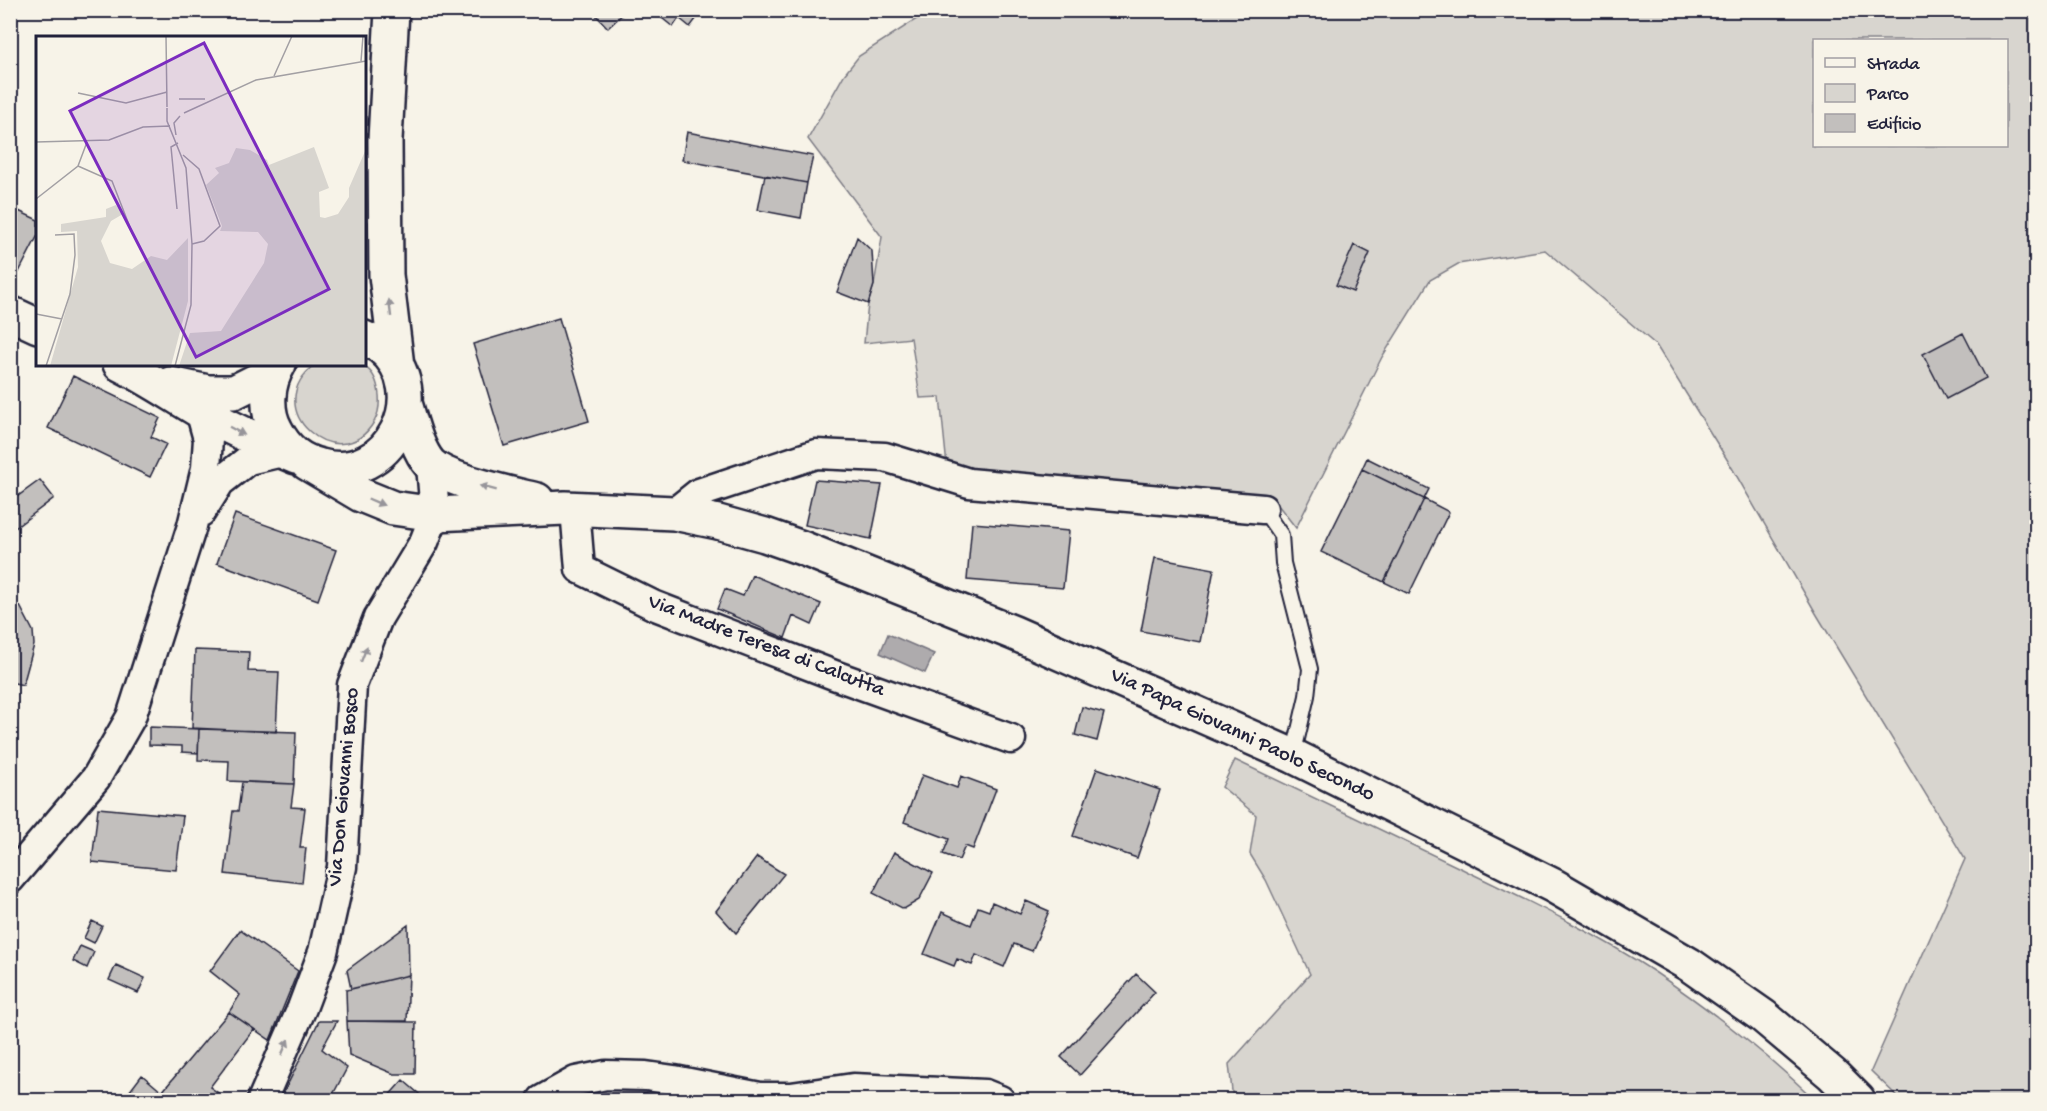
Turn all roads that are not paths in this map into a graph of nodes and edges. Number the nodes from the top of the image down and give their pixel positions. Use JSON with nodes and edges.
{"nodes":[{"id":1,"x":392,"y":10,"type":"edge"},
{"id":2,"x":385,"y":140,"type":"junction"},
{"id":3,"x":366,"y":206,"type":"edge"},
{"id":4,"x":10,"y":313,"type":"edge"},
{"id":5,"x":36,"y":325,"type":"edge"},
{"id":6,"x":366,"y":339,"type":"edge"},
{"id":7,"x":124,"y":366,"type":"edge"},
{"id":8,"x":397,"y":366,"type":"junction"},
{"id":9,"x":276,"y":368,"type":"edge"},
{"id":10,"x":151,"y":379,"type":"junction"},
{"id":11,"x":405,"y":403,"type":"junction"},
{"id":12,"x":200,"y":410,"type":"junction"},
{"id":13,"x":297,"y":458,"type":"junction"},
{"id":14,"x":431,"y":465,"type":"junction"},
{"id":15,"x":570,"y":508,"type":"junction"},
{"id":16,"x":1263,"y":509,"type":"joint"},
{"id":17,"x":674,"y":513,"type":"junction"},
{"id":18,"x":435,"y":514,"type":"junction"},
{"id":19,"x":192,"y":526,"type":"junction"},
{"id":20,"x":1011,"y":739,"type":"dead end"},
{"id":21,"x":1293,"y":756,"type":"junction"},
{"id":22,"x":10,"y":879,"type":"edge"},
{"id":23,"x":262,"y":1101,"type":"edge"},
{"id":24,"x":542,"y":1101,"type":"edge"},
{"id":25,"x":1000,"y":1101,"type":"edge"},
{"id":26,"x":1858,"y":1101,"type":"edge"}],
"edges":[{"from":1,"to":2,"type":"main road"},
{"from":2,"to":3,"type":"main road"},
{"from":8,"to":2,"type":"main road","one_way":true},
{"from":4,"to":5,"type":"main road"},
{"from":6,"to":8,"type":"main road"},
{"from":7,"to":10,"type":"main road"},
{"from":8,"to":11,"type":"main road"},
{"from":9,"to":10,"type":"main road"},
{"from":9,"to":13,"type":"main road"},
{"from":10,"to":12,"type":"main road"},
{"from":11,"to":13,"type":"main road"},
{"from":11,"to":14,"type":"main road"},
{"from":12,"to":13,"type":"main road","one_way":true},
{"from":12,"to":19,"type":"street"},
{"from":13,"to":18,"type":"main road","one_way":true},
{"from":13,"to":19,"type":"street"},
{"from":15,"to":14,"type":"main road","one_way":true},
{"from":14,"to":18,"type":"street"},
{"from":15,"to":17,"type":"main road","name":"Via Papa Giovanni Paolo Secondo"},
{"from":15,"to":18,"type":"main road"},
{"from":15,"to":20,"type":"street","name":"Via Madre Teresa di Calcutta"},
{"from":16,"to":17,"type":"street"},
{"from":16,"to":21,"type":"lane"},
{"from":17,"to":21,"type":"main road","name":"Via Papa Giovanni Paolo Secondo"},
{"from":23,"to":18,"type":"street","name":"Via Don Giovanni Bosco","one_way":true},
{"from":19,"to":22,"type":"street"},
{"from":21,"to":26,"type":"main road","name":"Via Papa Giovanni Paolo Secondo"},
{"from":24,"to":25,"type":"street"}]}
